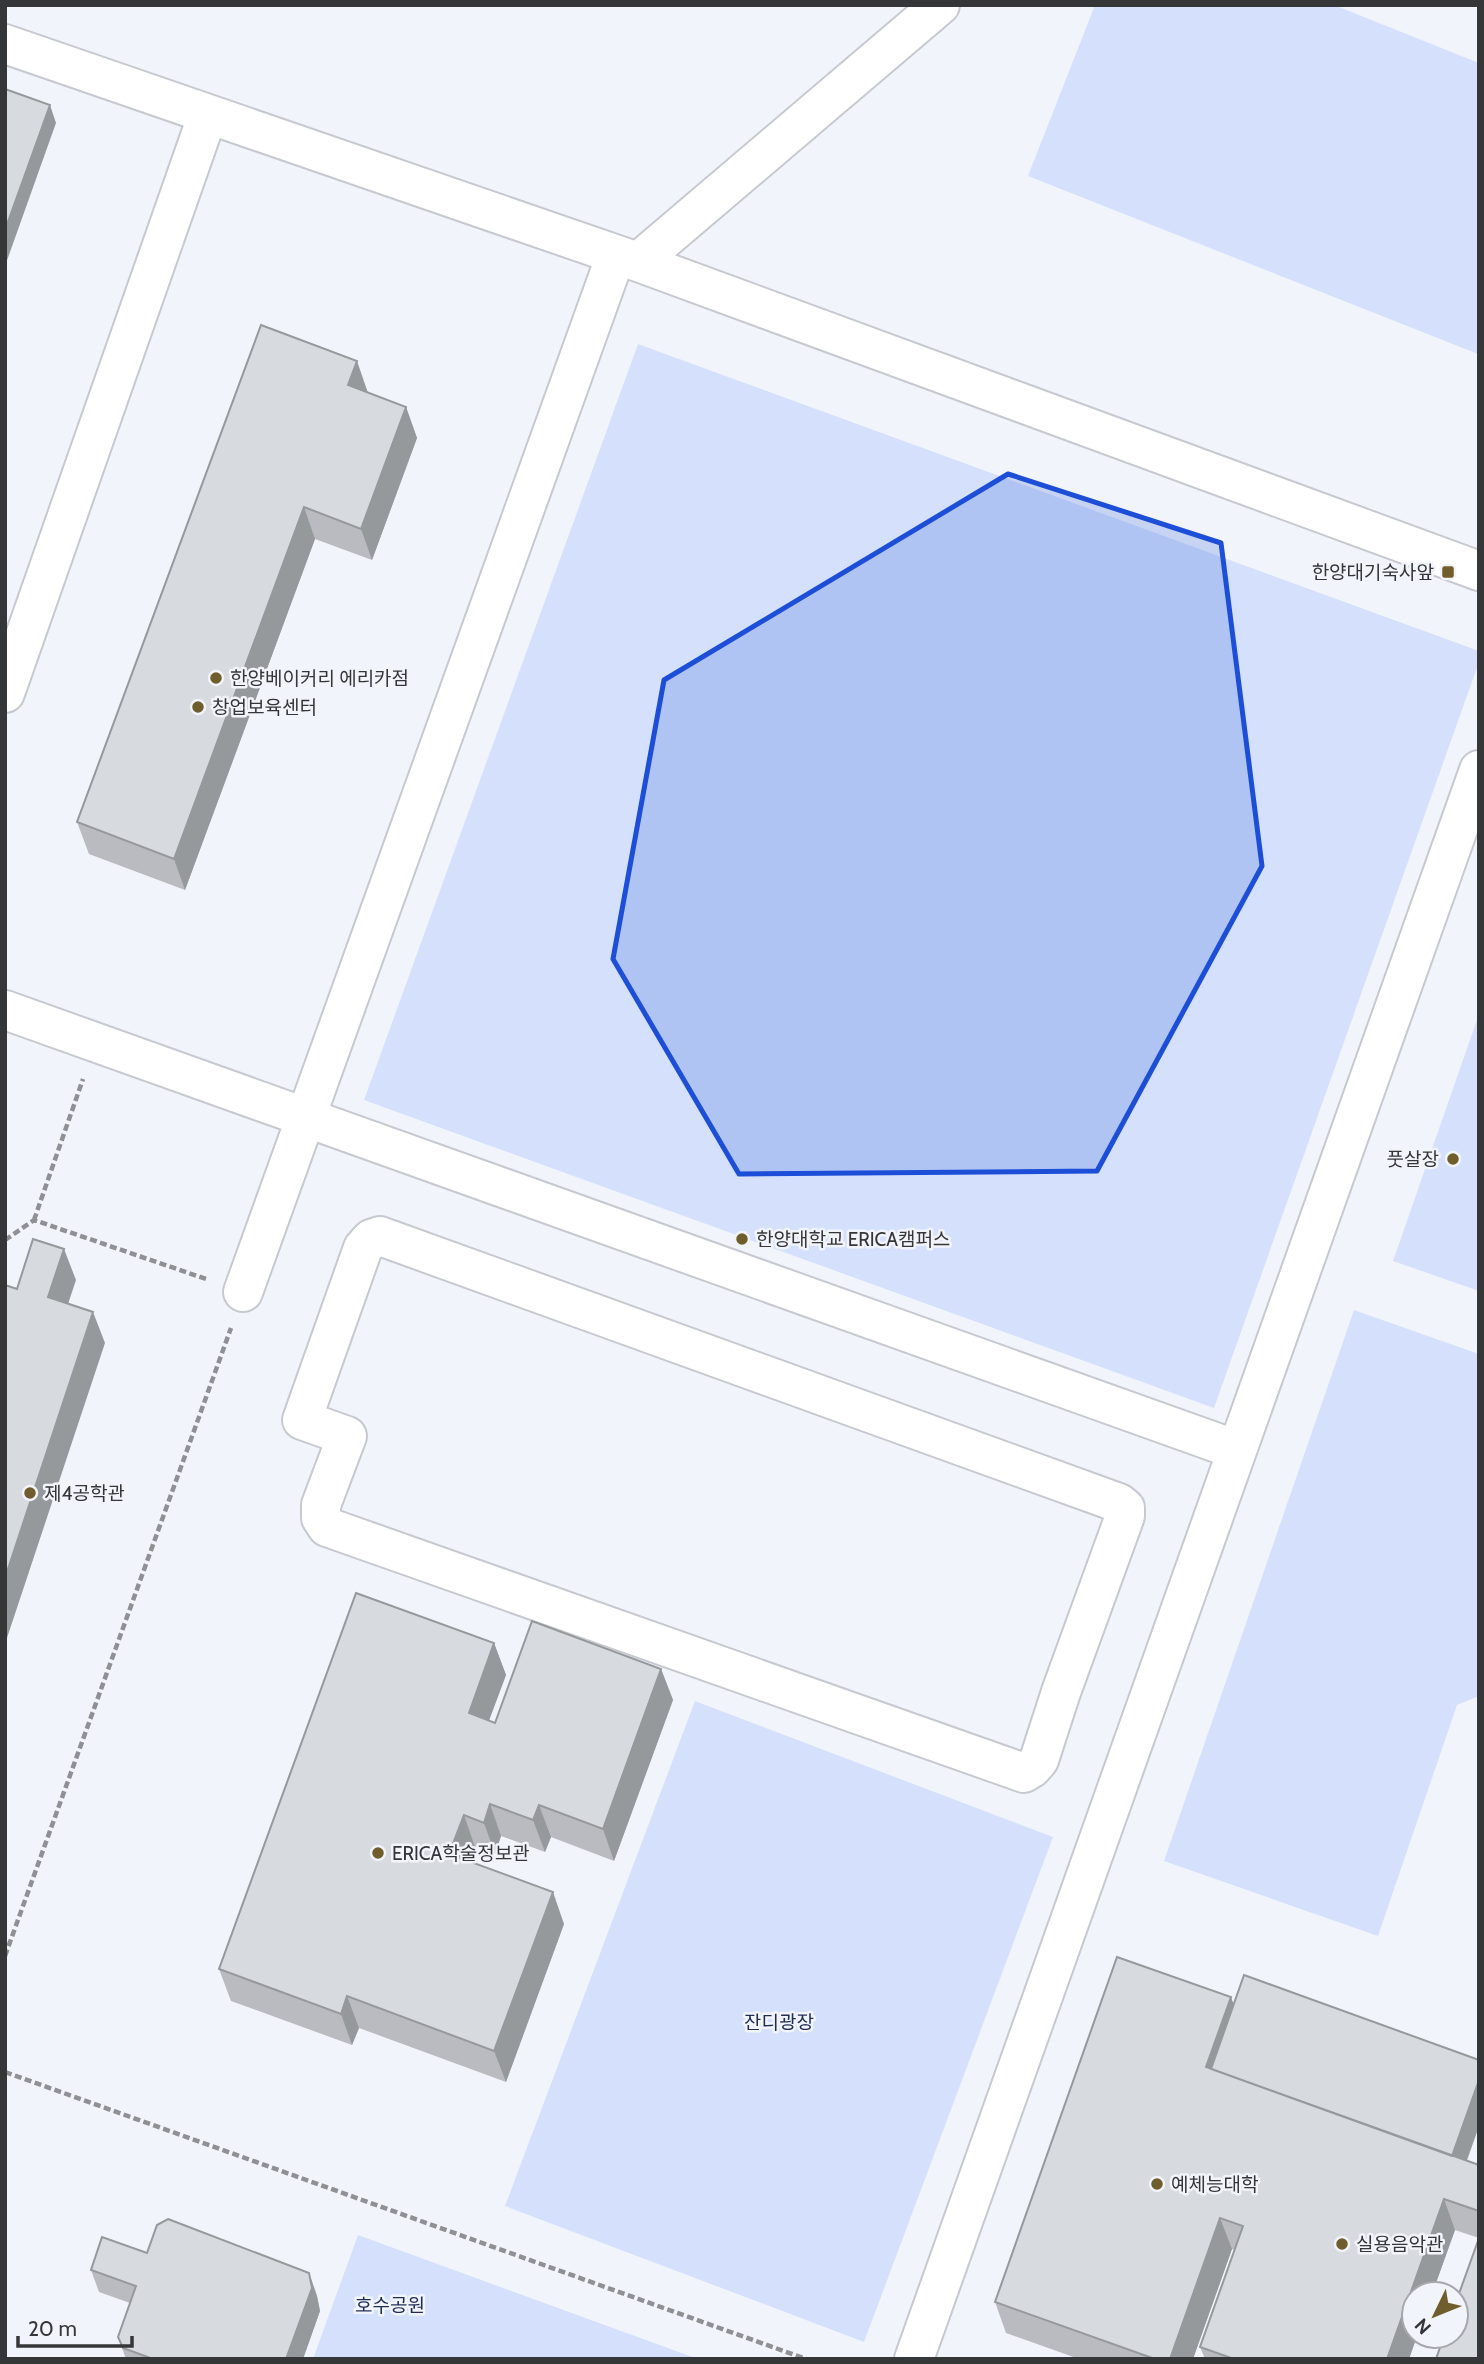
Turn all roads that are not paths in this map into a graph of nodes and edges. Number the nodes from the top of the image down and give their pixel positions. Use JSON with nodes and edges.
{"nodes":[{"id":1,"x":940,"y":5,"type":"edge"},
{"id":2,"x":5,"y":44,"type":"edge"},
{"id":3,"x":208,"y":114,"type":"junction"},
{"id":4,"x":627,"y":258,"type":"junction"},
{"id":5,"x":1479,"y":571,"type":"edge"},
{"id":6,"x":5,"y":694,"type":"edge"},
{"id":7,"x":1479,"y":770,"type":"edge"},
{"id":8,"x":5,"y":1010,"type":"edge"},
{"id":9,"x":306,"y":1118,"type":"junction"},
{"id":10,"x":243,"y":1292,"type":"road end"},
{"id":11,"x":1237,"y":1450,"type":"junction"},
{"id":12,"x":1119,"y":1503,"type":"joint"},
{"id":13,"x":914,"y":2359,"type":"edge"}],
"edges":[{"from":1,"to":4,"type":"lane"},
{"from":2,"to":3,"type":"lane"},
{"from":3,"to":4,"type":"lane"},
{"from":3,"to":6,"type":"lane"},
{"from":4,"to":5,"type":"lane"},
{"from":4,"to":9,"type":"lane"},
{"from":7,"to":11,"type":"lane"},
{"from":8,"to":9,"type":"lane"},
{"from":9,"to":10,"type":"lane"},
{"from":9,"to":11,"type":"lane"},
{"from":11,"to":13,"type":"lane"},
{"from":12,"to":12,"type":"lane"}]}
